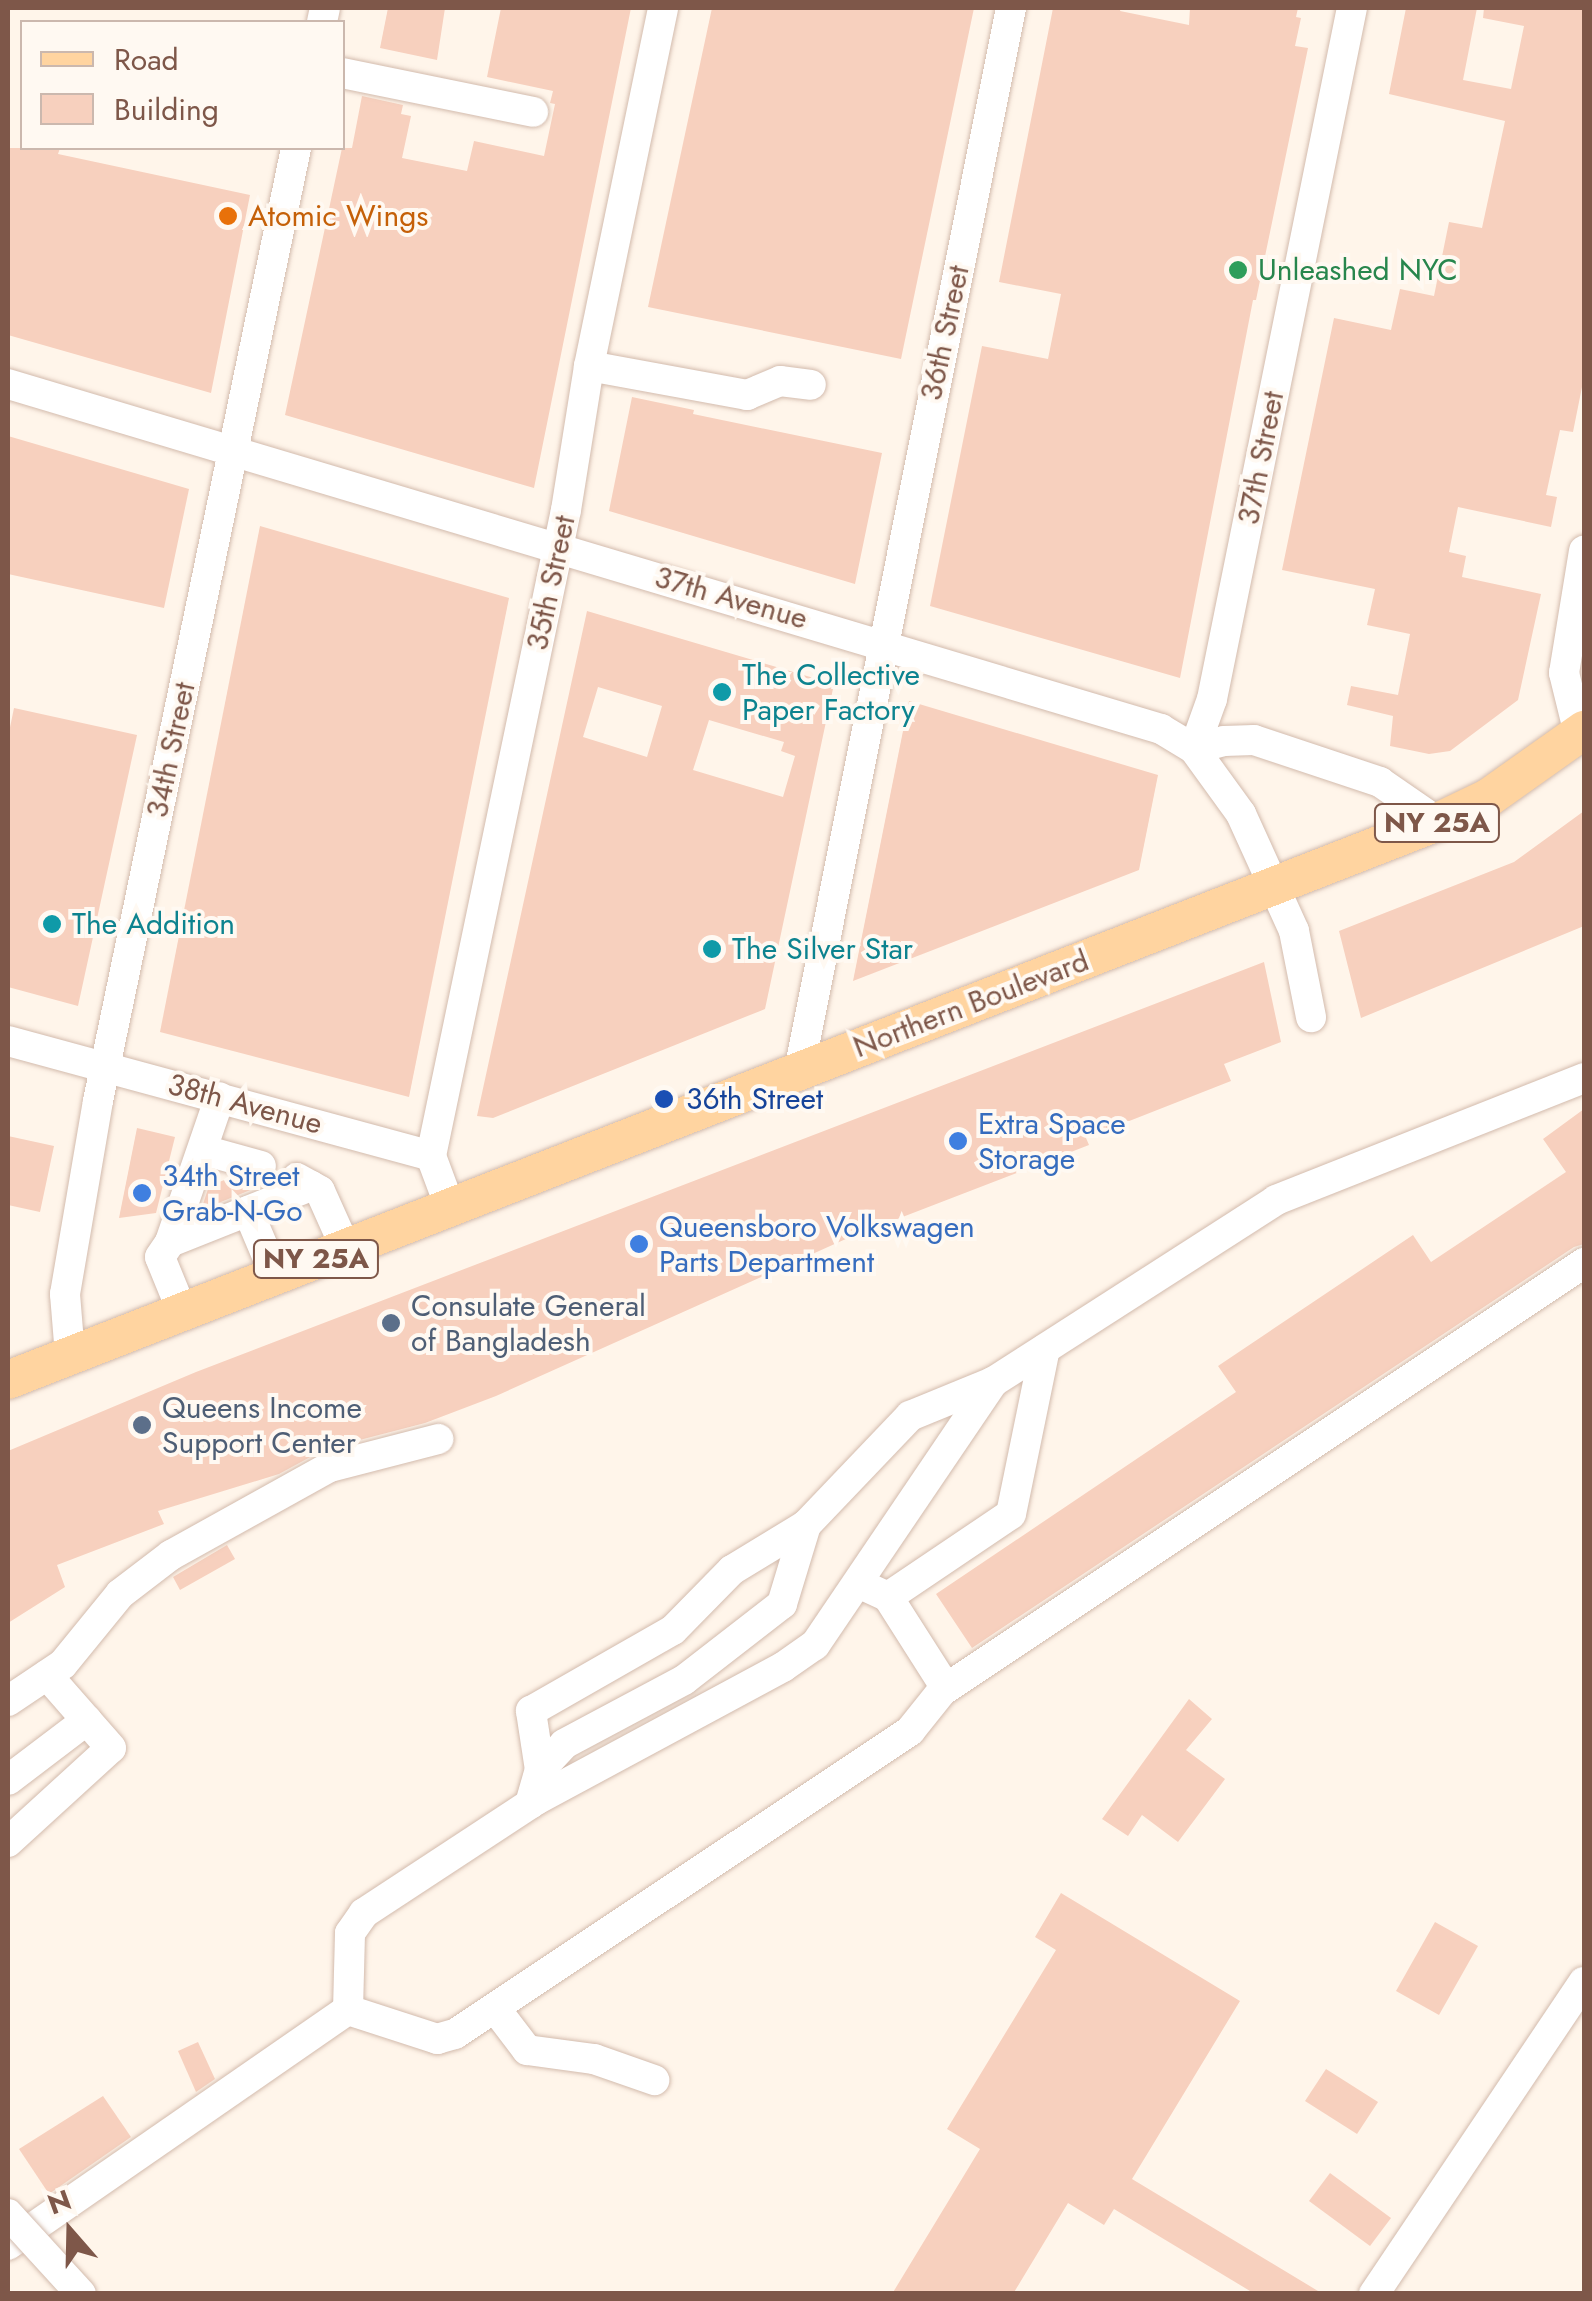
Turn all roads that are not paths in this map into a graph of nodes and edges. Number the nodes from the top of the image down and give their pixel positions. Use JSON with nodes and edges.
{"nodes":[{"id":1,"x":663,"y":8,"type":"edge"},
{"id":2,"x":1011,"y":8,"type":"edge"},
{"id":3,"x":1352,"y":8,"type":"edge"},
{"id":4,"x":345,"y":74,"type":"edge"},
{"id":5,"x":532,"y":112,"type":"dead end"},
{"id":6,"x":296,"y":150,"type":"edge"},
{"id":7,"x":589,"y":366,"type":"junction"},
{"id":8,"x":8,"y":384,"type":"edge"},
{"id":9,"x":811,"y":385,"type":"dead end"},
{"id":10,"x":233,"y":451,"type":"junction"},
{"id":11,"x":558,"y":547,"type":"junction"},
{"id":12,"x":1584,"y":552,"type":"edge"},
{"id":13,"x":882,"y":642,"type":"junction"},
{"id":14,"x":1582,"y":732,"type":"edge"},
{"id":15,"x":1194,"y":749,"type":"junction"},
{"id":16,"x":1438,"y":822,"type":"junction"},
{"id":17,"x":1274,"y":886,"type":"junction"},
{"id":18,"x":1312,"y":1017,"type":"dead end"},
{"id":19,"x":8,"y":1042,"type":"edge"},
{"id":20,"x":105,"y":1068,"type":"junction"},
{"id":21,"x":798,"y":1071,"type":"junction"},
{"id":22,"x":1584,"y":1078,"type":"edge"},
{"id":23,"x":220,"y":1097,"type":"junction"},
{"id":24,"x":203,"y":1150,"type":"junction"},
{"id":25,"x":430,"y":1156,"type":"junction"},
{"id":26,"x":287,"y":1175,"type":"junction"},
{"id":27,"x":450,"y":1207,"type":"junction"},
{"id":28,"x":248,"y":1210,"type":"junction"},
{"id":29,"x":170,"y":1242,"type":"junction"},
{"id":30,"x":345,"y":1248,"type":"junction"},
{"id":31,"x":1584,"y":1264,"type":"edge"},
{"id":32,"x":275,"y":1275,"type":"junction"},
{"id":33,"x":182,"y":1311,"type":"junction"},
{"id":34,"x":1045,"y":1348,"type":"junction"},
{"id":35,"x":70,"y":1355,"type":"junction"},
{"id":36,"x":8,"y":1380,"type":"edge"},
{"id":37,"x":993,"y":1382,"type":"junction"},
{"id":38,"x":438,"y":1439,"type":"dead end"},
{"id":39,"x":806,"y":1524,"type":"junction"},
{"id":40,"x":857,"y":1583,"type":"junction"},
{"id":41,"x":888,"y":1597,"type":"junction"},
{"id":42,"x":46,"y":1675,"type":"junction"},
{"id":43,"x":946,"y":1688,"type":"junction"},
{"id":44,"x":8,"y":1701,"type":"edge"},
{"id":45,"x":87,"y":1720,"type":"junction"},
{"id":46,"x":540,"y":1770,"type":"junction"},
{"id":47,"x":8,"y":1780,"type":"edge"},
{"id":48,"x":530,"y":1804,"type":"junction"},
{"id":49,"x":8,"y":1842,"type":"edge"},
{"id":50,"x":1584,"y":1982,"type":"edge"},
{"id":51,"x":496,"y":2008,"type":"junction"},
{"id":52,"x":348,"y":2010,"type":"junction"},
{"id":53,"x":654,"y":2080,"type":"dead end"},
{"id":54,"x":8,"y":2214,"type":"edge"},
{"id":55,"x":8,"y":2244,"type":"edge"},
{"id":56,"x":81,"y":2294,"type":"edge"},
{"id":57,"x":1374,"y":2294,"type":"edge"}],
"edges":[{"from":1,"to":7,"type":"street","name":"35th Street"},
{"from":2,"to":13,"type":"street","name":"36th Street"},
{"from":3,"to":15,"type":"street","name":"37th Street"},
{"from":4,"to":5,"type":"street"},
{"from":6,"to":10,"type":"street","name":"34th Street"},
{"from":7,"to":9,"type":"street"},
{"from":7,"to":11,"type":"street","name":"35th Street"},
{"from":8,"to":10,"type":"street","name":"37th Avenue"},
{"from":10,"to":11,"type":"street","name":"37th Avenue"},
{"from":10,"to":20,"type":"street","name":"34th Street"},
{"from":11,"to":13,"type":"street","name":"37th Avenue"},
{"from":11,"to":25,"type":"street","name":"35th Street"},
{"from":12,"to":14,"type":"street"},
{"from":13,"to":15,"type":"street","name":"37th Avenue"},
{"from":13,"to":21,"type":"street","name":"36th Street"},
{"from":14,"to":16,"type":"main road","name":"Northern Boulevard","number":"NY 25A"},
{"from":15,"to":16,"type":"street"},
{"from":15,"to":17,"type":"street"},
{"from":16,"to":17,"type":"main road","name":"Northern Boulevard","number":"NY 25A"},
{"from":17,"to":18,"type":"street"},
{"from":17,"to":21,"type":"main road","name":"Northern Boulevard","number":"NY 25A"},
{"from":19,"to":20,"type":"street","name":"38th Avenue"},
{"from":20,"to":23,"type":"street","name":"38th Avenue"},
{"from":20,"to":35,"type":"street","name":"34th Street"},
{"from":21,"to":27,"type":"main road","name":"Northern Boulevard","number":"NY 25A"},
{"from":22,"to":34,"type":"street"},
{"from":23,"to":24,"type":"street"},
{"from":23,"to":25,"type":"street","name":"38th Avenue"},
{"from":24,"to":26,"type":"street"},
{"from":24,"to":29,"type":"street"},
{"from":25,"to":27,"type":"street"},
{"from":26,"to":28,"type":"street"},
{"from":26,"to":30,"type":"street"},
{"from":27,"to":30,"type":"main road","name":"Northern Boulevard","number":"NY 25A"},
{"from":28,"to":29,"type":"street"},
{"from":28,"to":32,"type":"street"},
{"from":29,"to":33,"type":"street"},
{"from":30,"to":32,"type":"main road","name":"Northern Boulevard","number":"NY 25A"},
{"from":31,"to":43,"type":"street"},
{"from":32,"to":33,"type":"main road","name":"Northern Boulevard","number":"NY 25A"},
{"from":33,"to":35,"type":"main road","name":"Northern Boulevard","number":"NY 25A"},
{"from":34,"to":37,"type":"street"},
{"from":34,"to":41,"type":"street"},
{"from":35,"to":36,"type":"main road","name":"Northern Boulevard","number":"NY 25A"},
{"from":37,"to":39,"type":"street"},
{"from":37,"to":40,"type":"street"},
{"from":38,"to":42,"type":"street"},
{"from":39,"to":46,"type":"street"},
{"from":39,"to":46,"type":"street"},
{"from":40,"to":41,"type":"street"},
{"from":40,"to":48,"type":"street"},
{"from":41,"to":43,"type":"street"},
{"from":42,"to":44,"type":"street"},
{"from":42,"to":45,"type":"street"},
{"from":43,"to":51,"type":"street"},
{"from":45,"to":47,"type":"street"},
{"from":45,"to":49,"type":"street"},
{"from":46,"to":48,"type":"street"},
{"from":48,"to":52,"type":"street"},
{"from":50,"to":57,"type":"street"},
{"from":51,"to":52,"type":"street"},
{"from":51,"to":53,"type":"street"},
{"from":52,"to":55,"type":"street"},
{"from":54,"to":56,"type":"street","bridge":true}]}
